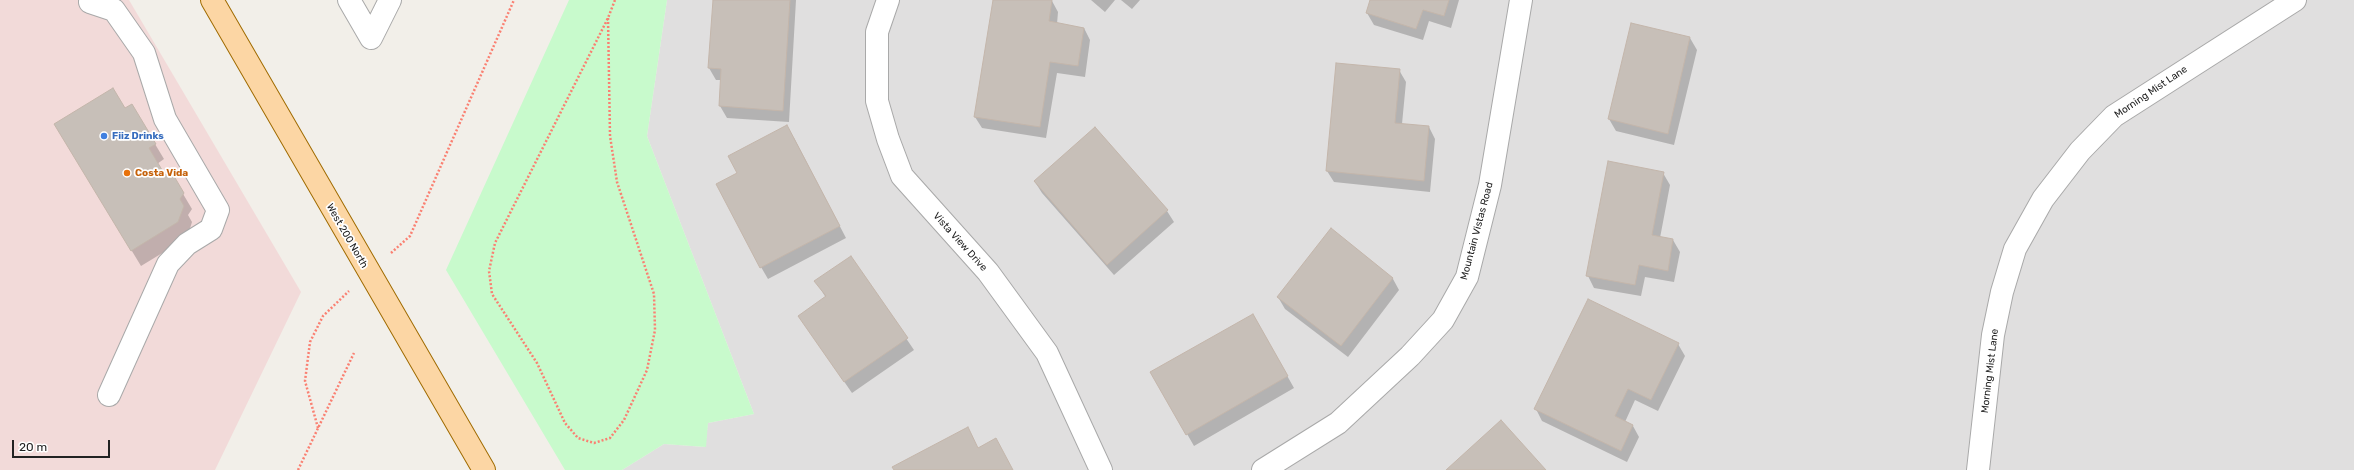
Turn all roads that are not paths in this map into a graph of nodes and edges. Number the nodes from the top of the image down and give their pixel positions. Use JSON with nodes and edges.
{"nodes":[{"id":1,"x":91,"y":0,"type":"edge"},
{"id":2,"x":349,"y":0,"type":"edge"},
{"id":3,"x":390,"y":0,"type":"edge"},
{"id":4,"x":888,"y":0,"type":"edge"},
{"id":5,"x":1522,"y":0,"type":"edge"},
{"id":6,"x":2295,"y":0,"type":"edge"},
{"id":7,"x":219,"y":2,"type":"edge"},
{"id":8,"x":109,"y":395,"type":"dead end"},
{"id":9,"x":484,"y":470,"type":"edge"},
{"id":10,"x":1101,"y":470,"type":"edge"},
{"id":11,"x":1263,"y":470,"type":"edge"},
{"id":12,"x":1978,"y":470,"type":"edge"}],
"edges":[{"from":1,"to":8,"type":"street"},
{"from":2,"to":3,"type":"street"},
{"from":4,"to":10,"type":"street","name":"Vista View Drive"},
{"from":5,"to":11,"type":"street","name":"Mountain Vistas Road"},
{"from":6,"to":12,"type":"street","name":"Morning Mist Lane"},
{"from":7,"to":9,"type":"main road","name":"West 200 North"}]}
